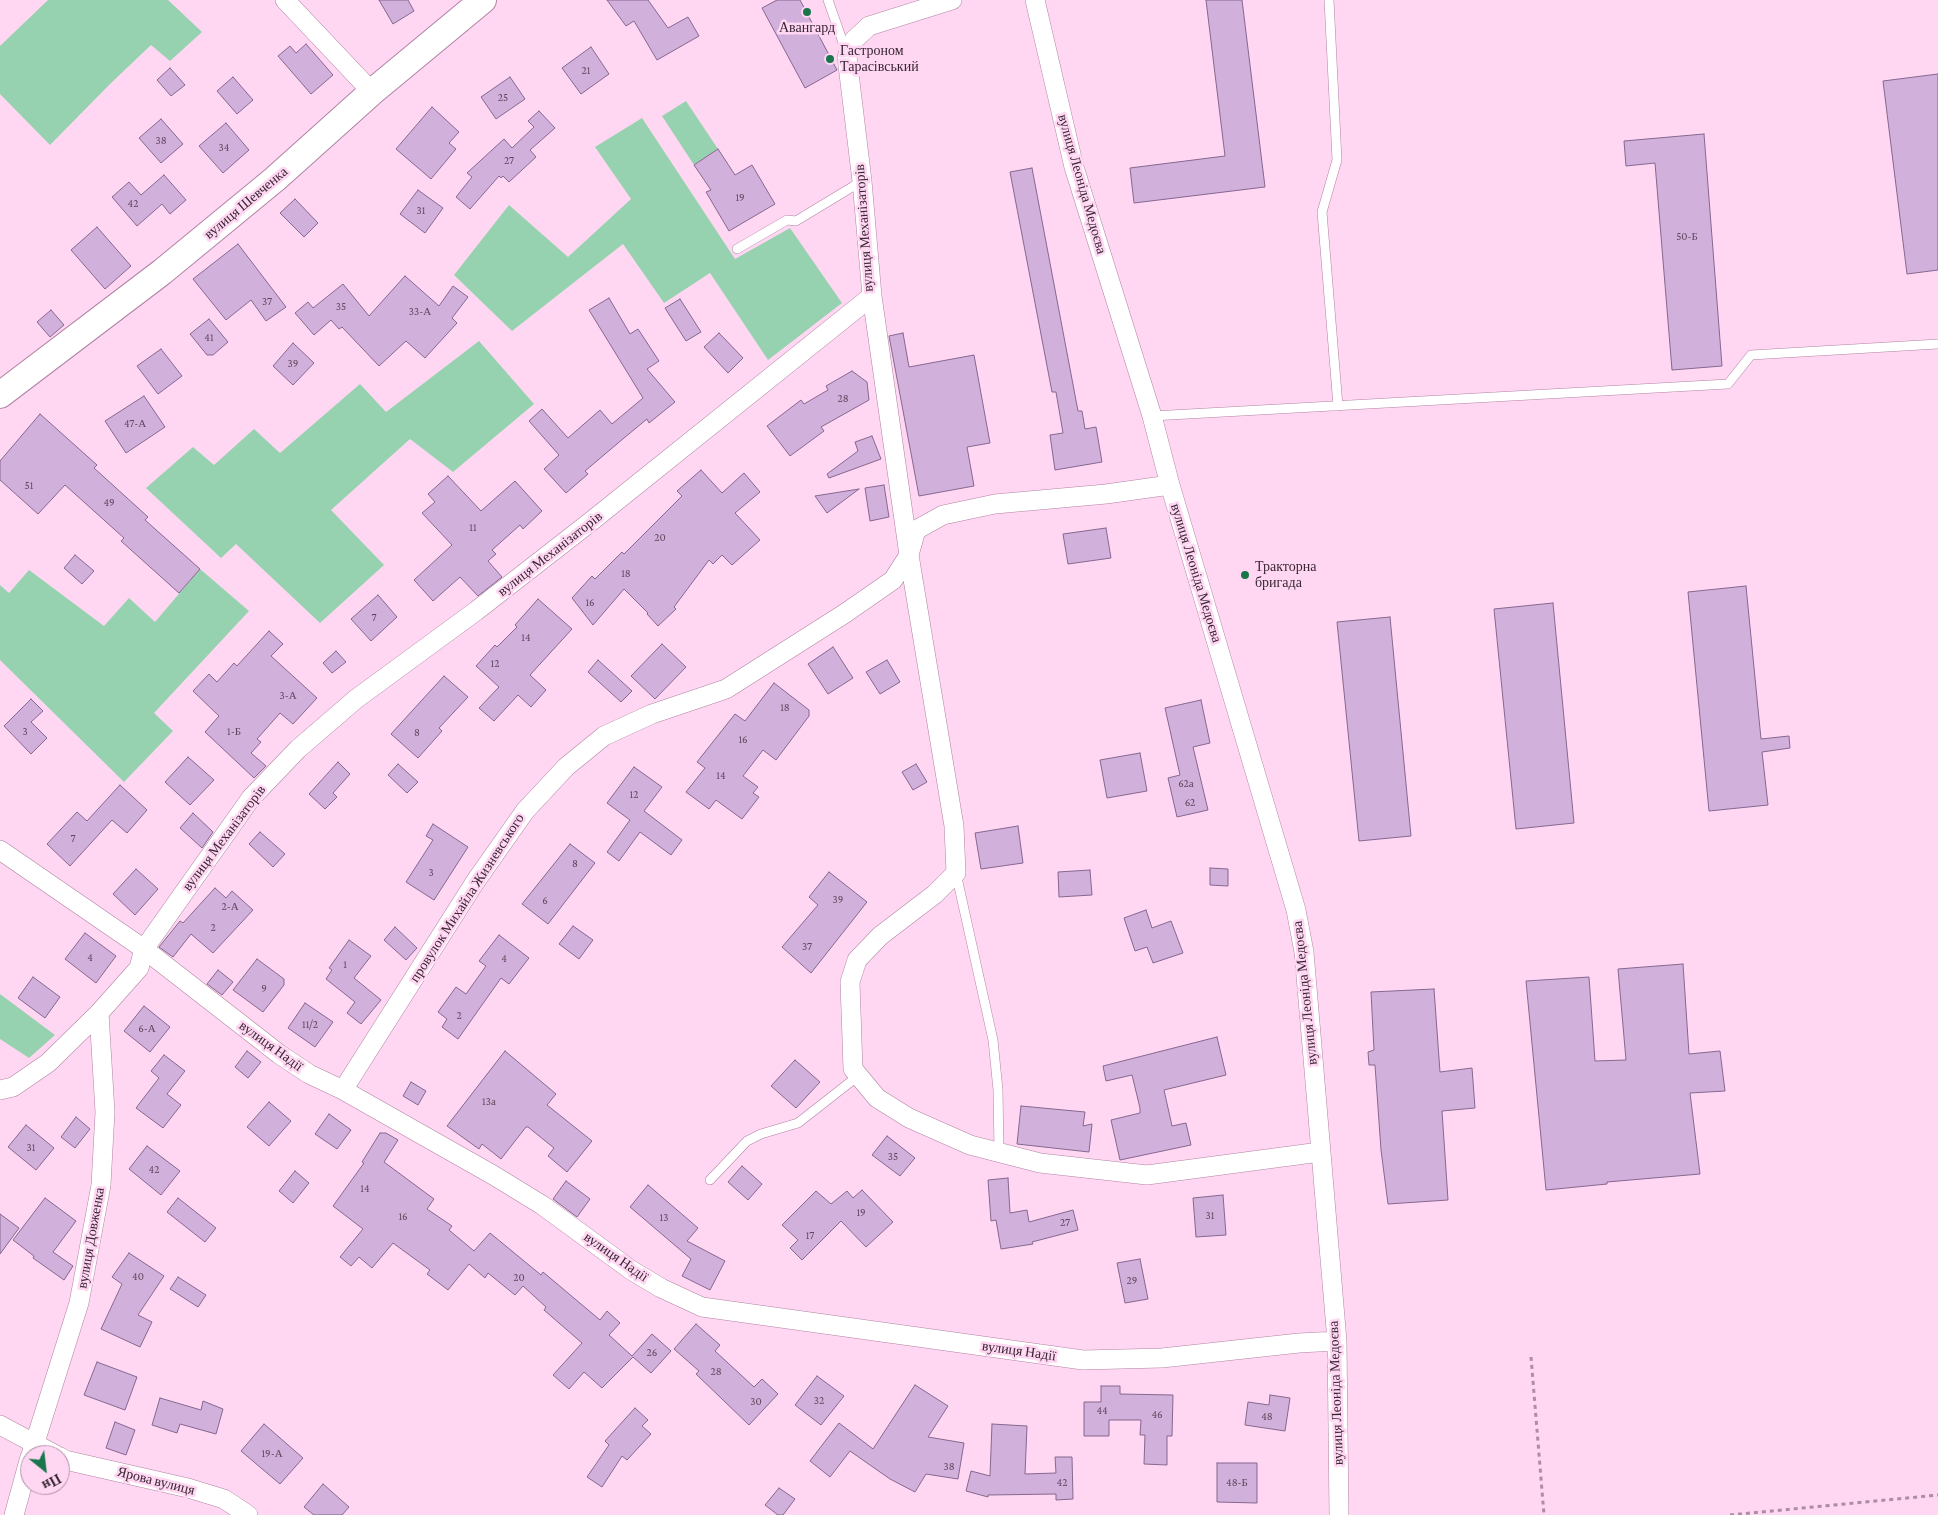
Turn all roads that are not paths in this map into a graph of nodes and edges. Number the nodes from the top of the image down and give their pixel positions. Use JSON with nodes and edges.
{"nodes":[{"id":1,"x":285,"y":0,"type":"edge"},
{"id":2,"x":483,"y":0,"type":"edge"},
{"id":3,"x":828,"y":0,"type":"edge"},
{"id":4,"x":952,"y":0,"type":"edge"},
{"id":5,"x":1035,"y":0,"type":"edge"},
{"id":6,"x":1329,"y":0,"type":"edge"},
{"id":7,"x":847,"y":57,"type":"junction"},
{"id":8,"x":372,"y":92,"type":"junction"},
{"id":9,"x":862,"y":181,"type":"junction"},
{"id":10,"x":737,"y":249,"type":"dead end"},
{"id":11,"x":872,"y":296,"type":"junction"},
{"id":12,"x":1938,"y":344,"type":"edge"},
{"id":13,"x":0,"y":395,"type":"edge"},
{"id":14,"x":1338,"y":406,"type":"junction"},
{"id":15,"x":1152,"y":416,"type":"junction"},
{"id":16,"x":1170,"y":485,"type":"junction"},
{"id":17,"x":909,"y":555,"type":"junction"},
{"id":18,"x":0,"y":850,"type":"edge"},
{"id":19,"x":956,"y":873,"type":"junction"},
{"id":20,"x":144,"y":949,"type":"junction"},
{"id":21,"x":99,"y":1013,"type":"junction"},
{"id":22,"x":858,"y":1076,"type":"junction"},
{"id":23,"x":0,"y":1090,"type":"edge"},
{"id":24,"x":343,"y":1090,"type":"junction"},
{"id":25,"x":1320,"y":1152,"type":"junction"},
{"id":26,"x":999,"y":1153,"type":"junction"},
{"id":27,"x":710,"y":1180,"type":"dead end"},
{"id":28,"x":1337,"y":1342,"type":"junction"},
{"id":29,"x":0,"y":1426,"type":"edge"},
{"id":30,"x":24,"y":1445,"type":"edge"},
{"id":31,"x":34,"y":1445,"type":"edge"},
{"id":32,"x":70,"y":1461,"type":"edge"},
{"id":33,"x":20,"y":1494,"type":"edge"},
{"id":34,"x":14,"y":1515,"type":"edge"},
{"id":35,"x":248,"y":1515,"type":"edge"},
{"id":36,"x":1339,"y":1515,"type":"edge"}],
"edges":[{"from":1,"to":8,"type":"street"},
{"from":2,"to":8,"type":"main road","name":"вулиця Шевченка"},
{"from":3,"to":7,"type":"lane"},
{"from":4,"to":7,"type":"street"},
{"from":5,"to":15,"type":"street","name":"вулиця Леоніда Медоєва"},
{"from":6,"to":14,"type":"lane"},
{"from":7,"to":9,"type":"street","name":"вулиця Механізаторів"},
{"from":8,"to":13,"type":"main road","name":"вулиця Шевченка"},
{"from":9,"to":10,"type":"lane"},
{"from":9,"to":11,"type":"street","name":"вулиця Механізаторів"},
{"from":11,"to":17,"type":"street"},
{"from":11,"to":20,"type":"street","name":"вулиця Механізаторів"},
{"from":12,"to":14,"type":"lane"},
{"from":14,"to":15,"type":"lane"},
{"from":15,"to":16,"type":"street","name":"вулиця Леоніда Медоєва"},
{"from":16,"to":17,"type":"street","name":"провулок Михайла Жизневського"},
{"from":16,"to":25,"type":"street","name":"вулиця Леоніда Медоєва"},
{"from":17,"to":19,"type":"street"},
{"from":17,"to":24,"type":"street","name":"провулок Михайла Жизневського"},
{"from":18,"to":20,"type":"street","name":"вулиця Надії"},
{"from":19,"to":22,"type":"street"},
{"from":19,"to":26,"type":"lane"},
{"from":20,"to":21,"type":"street","name":"вулиця Механізаторів"},
{"from":20,"to":24,"type":"street","name":"вулиця Надії"},
{"from":21,"to":23,"type":"street","name":"вулиця Механізаторів"},
{"from":21,"to":31,"type":"street","name":"вулиця Довженка"},
{"from":22,"to":26,"type":"street"},
{"from":22,"to":27,"type":"lane"},
{"from":24,"to":28,"type":"street","name":"вулиця Надії"},
{"from":25,"to":26,"type":"street"},
{"from":25,"to":28,"type":"street","name":"вулиця Леоніда Медоєва"},
{"from":28,"to":36,"type":"street","name":"вулиця Леоніда Медоєва"},
{"from":29,"to":30,"type":"street"},
{"from":32,"to":35,"type":"street","name":"Ярова вулиця"},
{"from":33,"to":34,"type":"street","name":"вулиця Довженка"}]}
